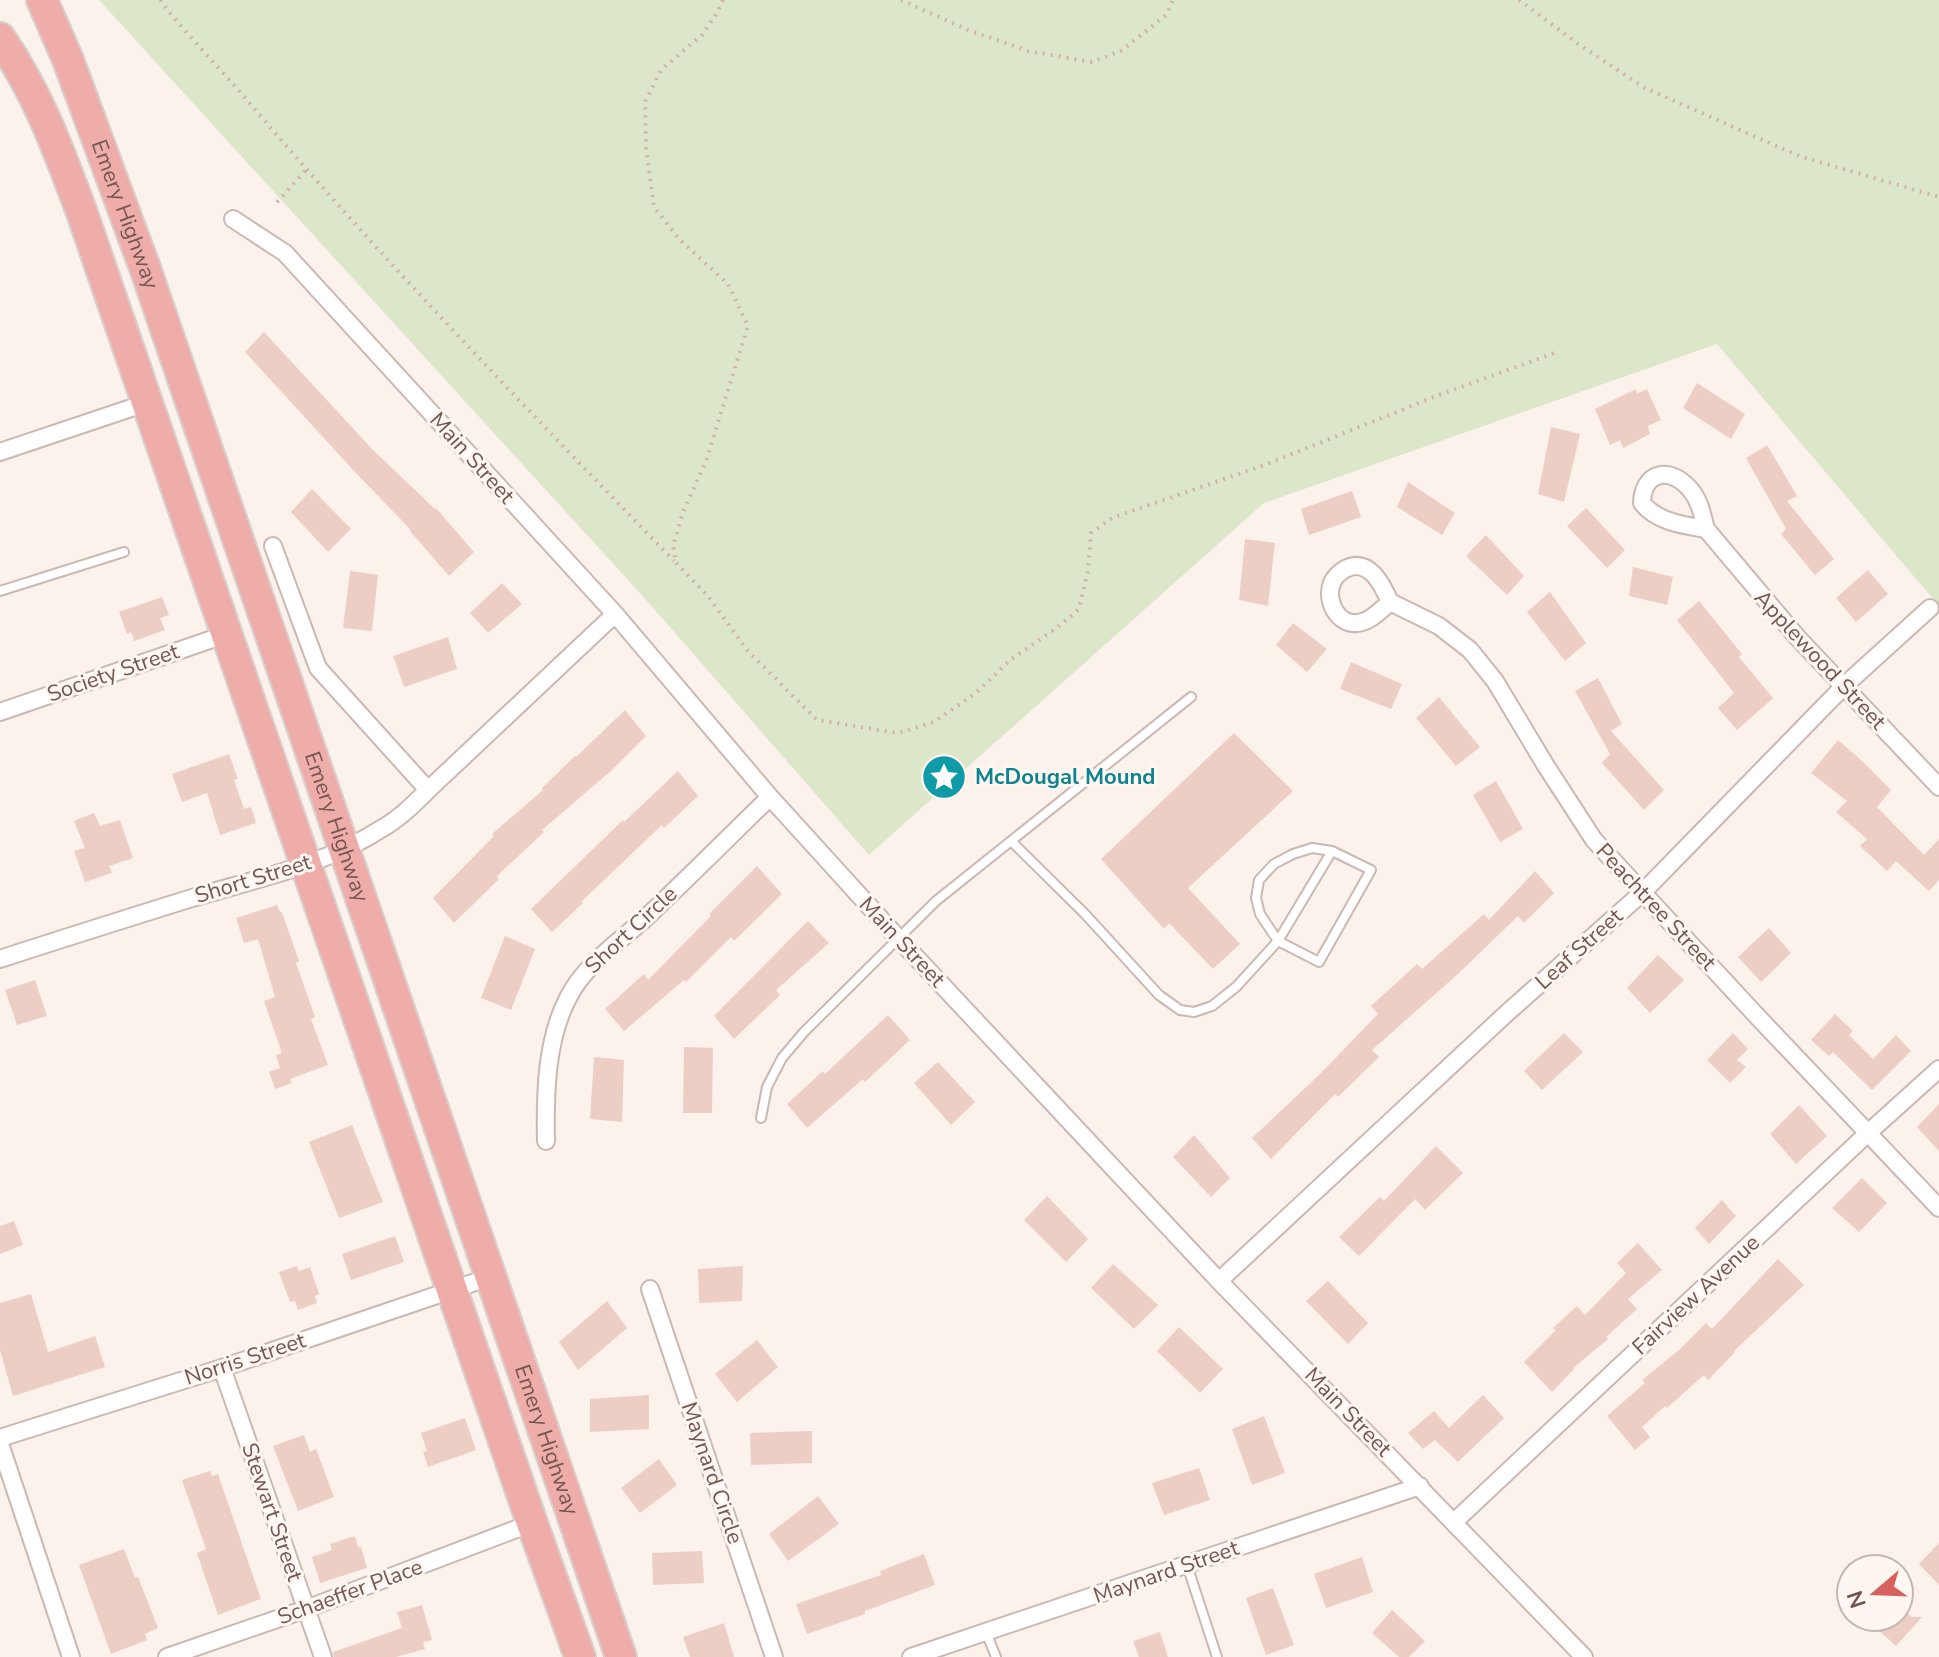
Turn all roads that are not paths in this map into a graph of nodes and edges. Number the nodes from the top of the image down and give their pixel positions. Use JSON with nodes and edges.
{"nodes":[{"id":1,"x":42,"y":0,"type":"edge"},
{"id":2,"x":0,"y":38,"type":"edge"},
{"id":3,"x":233,"y":219,"type":"dead end"},
{"id":4,"x":146,"y":403,"type":"junction"},
{"id":5,"x":0,"y":452,"type":"edge"},
{"id":6,"x":1706,"y":529,"type":"dead end"},
{"id":7,"x":273,"y":546,"type":"dead end"},
{"id":8,"x":124,"y":552,"type":"dead end"},
{"id":9,"x":0,"y":591,"type":"edge"},
{"id":10,"x":1390,"y":602,"type":"dead end"},
{"id":11,"x":1930,"y":608,"type":"dead end"},
{"id":12,"x":615,"y":614,"type":"junction"},
{"id":13,"x":227,"y":634,"type":"junction"},
{"id":14,"x":1844,"y":686,"type":"junction"},
{"id":15,"x":1191,"y":697,"type":"dead end"},
{"id":16,"x":0,"y":712,"type":"edge"},
{"id":17,"x":1939,"y":787,"type":"edge"},
{"id":18,"x":428,"y":790,"type":"junction"},
{"id":19,"x":770,"y":797,"type":"junction"},
{"id":20,"x":1011,"y":841,"type":"junction"},
{"id":21,"x":345,"y":849,"type":"junction"},
{"id":22,"x":1332,"y":851,"type":"junction"},
{"id":23,"x":306,"y":864,"type":"junction"},
{"id":24,"x":1643,"y":892,"type":"junction"},
{"id":25,"x":898,"y":938,"type":"junction"},
{"id":26,"x":1278,"y":941,"type":"junction"},
{"id":27,"x":0,"y":959,"type":"edge"},
{"id":28,"x":1939,"y":1069,"type":"edge"},
{"id":29,"x":761,"y":1118,"type":"dead end"},
{"id":30,"x":1868,"y":1133,"type":"junction"},
{"id":31,"x":546,"y":1141,"type":"dead end"},
{"id":32,"x":1939,"y":1208,"type":"edge"},
{"id":33,"x":490,"y":1277,"type":"junction"},
{"id":34,"x":1219,"y":1281,"type":"junction"},
{"id":35,"x":650,"y":1289,"type":"dead end"},
{"id":36,"x":452,"y":1290,"type":"junction"},
{"id":37,"x":222,"y":1368,"type":"junction"},
{"id":38,"x":0,"y":1441,"type":"edge"},
{"id":39,"x":1420,"y":1486,"type":"junction"},
{"id":40,"x":1454,"y":1522,"type":"junction"},
{"id":41,"x":532,"y":1523,"type":"junction"},
{"id":42,"x":1187,"y":1565,"type":"junction"},
{"id":43,"x":306,"y":1609,"type":"junction"},
{"id":44,"x":986,"y":1632,"type":"junction"},
{"id":45,"x":71,"y":1657,"type":"edge"},
{"id":46,"x":167,"y":1657,"type":"edge"},
{"id":47,"x":323,"y":1657,"type":"edge"},
{"id":48,"x":580,"y":1657,"type":"edge"},
{"id":49,"x":621,"y":1657,"type":"edge"},
{"id":50,"x":774,"y":1657,"type":"edge"},
{"id":51,"x":911,"y":1657,"type":"edge"},
{"id":52,"x":996,"y":1657,"type":"edge"},
{"id":53,"x":1217,"y":1657,"type":"edge"},
{"id":54,"x":1584,"y":1657,"type":"edge"}],
"edges":[{"from":1,"to":21,"type":"highway","name":"Emery Highway"},
{"from":2,"to":4,"type":"highway","name":"Emery Highway"},
{"from":3,"to":12,"type":"street","name":"Main Street"},
{"from":4,"to":5,"type":"street"},
{"from":4,"to":13,"type":"highway","name":"Emery Highway"},
{"from":6,"to":14,"type":"street","name":"Applewood Street"},
{"from":7,"to":18,"type":"street"},
{"from":8,"to":9,"type":"lane"},
{"from":10,"to":24,"type":"street","name":"Peachtree Street"},
{"from":11,"to":14,"type":"street","name":"Leaf Street"},
{"from":12,"to":18,"type":"street","name":"Short Street"},
{"from":12,"to":19,"type":"street","name":"Main Street"},
{"from":13,"to":16,"type":"street","name":"Society Street"},
{"from":13,"to":23,"type":"highway","name":"Emery Highway"},
{"from":14,"to":17,"type":"street","name":"Applewood Street"},
{"from":14,"to":24,"type":"street","name":"Leaf Street"},
{"from":15,"to":20,"type":"lane"},
{"from":18,"to":21,"type":"street","name":"Short Street"},
{"from":19,"to":25,"type":"street","name":"Main Street"},
{"from":19,"to":31,"type":"street","name":"Short Circle"},
{"from":20,"to":25,"type":"lane"},
{"from":20,"to":26,"type":"lane"},
{"from":21,"to":23,"type":"street","name":"Short Street"},
{"from":21,"to":33,"type":"highway","name":"Emery Highway"},
{"from":22,"to":26,"type":"lane"},
{"from":22,"to":26,"type":"lane"},
{"from":22,"to":26,"type":"lane"},
{"from":23,"to":27,"type":"street","name":"Short Street"},
{"from":23,"to":36,"type":"highway","name":"Emery Highway"},
{"from":24,"to":30,"type":"street","name":"Peachtree Street"},
{"from":24,"to":34,"type":"street","name":"Leaf Street"},
{"from":25,"to":29,"type":"lane"},
{"from":25,"to":34,"type":"street","name":"Main Street"},
{"from":28,"to":30,"type":"street","name":"Fairview Avenue"},
{"from":30,"to":32,"type":"street","name":"Peachtree Street"},
{"from":30,"to":40,"type":"street","name":"Fairview Avenue"},
{"from":33,"to":36,"type":"street","name":"Norris Street"},
{"from":33,"to":49,"type":"highway","name":"Emery Highway"},
{"from":34,"to":39,"type":"street","name":"Main Street"},
{"from":35,"to":50,"type":"street","name":"Maynard Circle"},
{"from":36,"to":37,"type":"street","name":"Norris Street"},
{"from":36,"to":41,"type":"highway","name":"Emery Highway"},
{"from":37,"to":38,"type":"street","name":"Norris Street"},
{"from":37,"to":43,"type":"street","name":"Stewart Street"},
{"from":38,"to":45,"type":"street"},
{"from":39,"to":40,"type":"street","name":"Main Street"},
{"from":39,"to":42,"type":"street","name":"Maynard Street"},
{"from":40,"to":54,"type":"street","name":"Main Street"},
{"from":41,"to":43,"type":"street","name":"Schaeffer Place"},
{"from":41,"to":48,"type":"highway","name":"Emery Highway"},
{"from":42,"to":44,"type":"street","name":"Maynard Street"},
{"from":42,"to":53,"type":"lane"},
{"from":43,"to":46,"type":"street","name":"Schaeffer Place"},
{"from":43,"to":47,"type":"street","name":"Stewart Street"},
{"from":44,"to":51,"type":"street","name":"Maynard Street"},
{"from":44,"to":52,"type":"lane"}]}
